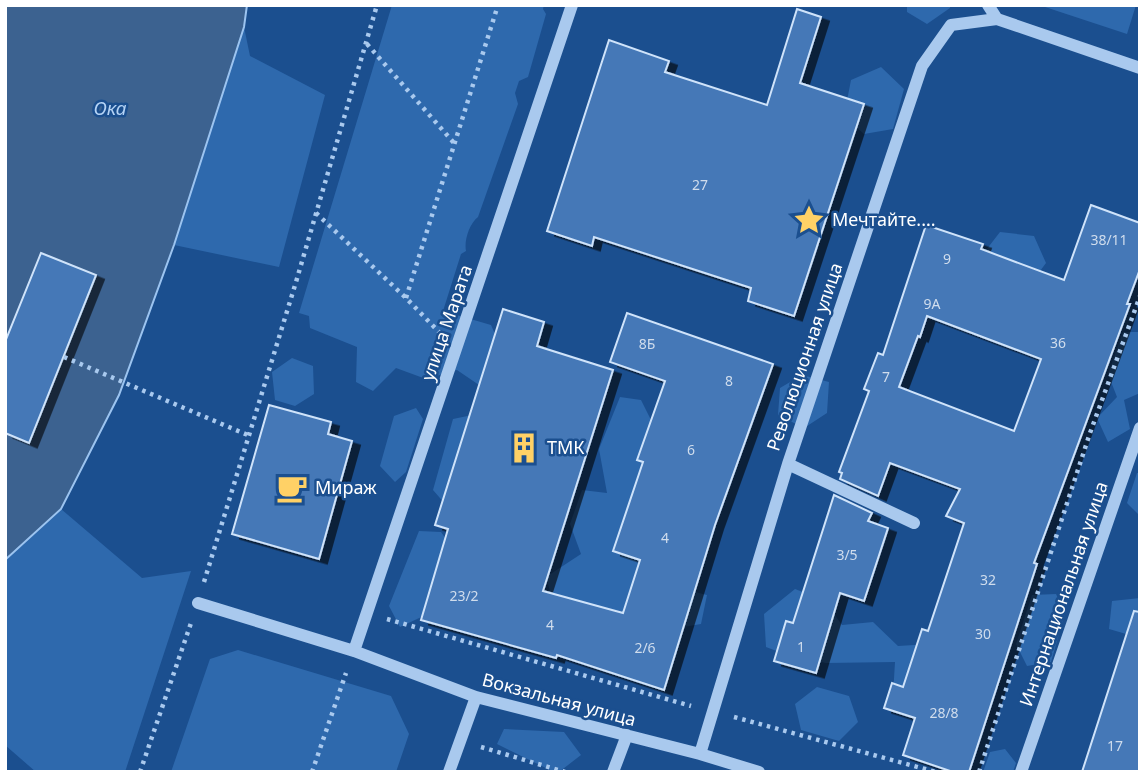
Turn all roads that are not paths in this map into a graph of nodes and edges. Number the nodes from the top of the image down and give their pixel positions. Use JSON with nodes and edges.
{"nodes":[{"id":1,"x":572,"y":5,"type":"edge"},
{"id":2,"x":988,"y":5,"type":"edge"},
{"id":3,"x":997,"y":19,"type":"junction"},
{"id":4,"x":1140,"y":68,"type":"edge"},
{"id":5,"x":1140,"y":428,"type":"edge"},
{"id":6,"x":788,"y":464,"type":"junction"},
{"id":7,"x":914,"y":523,"type":"dead end"},
{"id":8,"x":198,"y":603,"type":"road end"},
{"id":9,"x":354,"y":651,"type":"junction"},
{"id":10,"x":475,"y":697,"type":"junction"},
{"id":11,"x":626,"y":736,"type":"junction"},
{"id":12,"x":700,"y":754,"type":"junction"},
{"id":13,"x":449,"y":772,"type":"edge"},
{"id":14,"x":612,"y":772,"type":"edge"},
{"id":15,"x":759,"y":772,"type":"edge"},
{"id":16,"x":1021,"y":772,"type":"edge"}],
"edges":[{"from":1,"to":9,"type":"street","name":"улица Марата"},
{"from":2,"to":3,"type":"street"},
{"from":3,"to":4,"type":"street"},
{"from":3,"to":6,"type":"street","name":"Революционная улица"},
{"from":5,"to":16,"type":"street","name":"Интернациональная улица"},
{"from":6,"to":7,"type":"street"},
{"from":6,"to":12,"type":"street","name":"Революционная улица"},
{"from":8,"to":9,"type":"street","name":"Вокзальная улица"},
{"from":9,"to":10,"type":"street","name":"Вокзальная улица"},
{"from":10,"to":11,"type":"street","name":"Вокзальная улица"},
{"from":10,"to":13,"type":"street"},
{"from":11,"to":12,"type":"street","name":"Вокзальная улица"},
{"from":11,"to":14,"type":"street"},
{"from":12,"to":15,"type":"street","name":"Вокзальная улица"}]}
